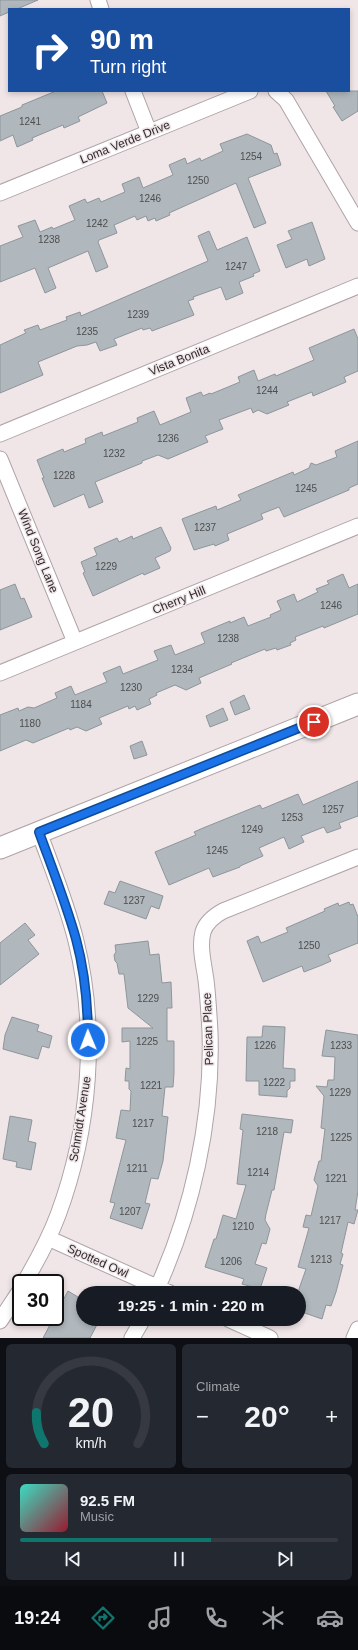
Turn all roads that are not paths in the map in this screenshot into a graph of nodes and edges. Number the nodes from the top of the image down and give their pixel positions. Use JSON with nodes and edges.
{"nodes":[{"id":1,"x":133,"y":92,"type":"edge"},
{"id":2,"x":248,"y":92,"type":"edge"},
{"id":3,"x":277,"y":92,"type":"edge"},
{"id":4,"x":149,"y":132,"type":"junction"},
{"id":5,"x":0,"y":193,"type":"edge"},
{"id":6,"x":358,"y":223,"type":"edge"},
{"id":7,"x":358,"y":286,"type":"edge"},
{"id":8,"x":0,"y":434,"type":"edge"},
{"id":9,"x":0,"y":460,"type":"edge"},
{"id":10,"x":358,"y":526,"type":"edge"},
{"id":11,"x":75,"y":642,"type":"junction"},
{"id":12,"x":0,"y":673,"type":"edge"},
{"id":13,"x":358,"y":704,"type":"edge"},
{"id":14,"x":39,"y":832,"type":"junction"},
{"id":15,"x":0,"y":848,"type":"edge"},
{"id":16,"x":358,"y":857,"type":"edge"},
{"id":17,"x":48,"y":1238,"type":"junction"},
{"id":18,"x":29,"y":1274,"type":"edge"},
{"id":19,"x":150,"y":1286,"type":"edge"},
{"id":20,"x":162,"y":1286,"type":"edge"},
{"id":21,"x":12,"y":1303,"type":"edge"},
{"id":22,"x":0,"y":1321,"type":"edge"},
{"id":23,"x":139,"y":1326,"type":"edge"},
{"id":24,"x":243,"y":1326,"type":"edge"},
{"id":25,"x":358,"y":1329,"type":"edge"},
{"id":26,"x":132,"y":1338,"type":"edge"},
{"id":27,"x":270,"y":1338,"type":"edge"},
{"id":28,"x":354,"y":1338,"type":"edge"}],
"edges":[{"from":1,"to":4,"type":"street"},
{"from":2,"to":4,"type":"street","name":"Loma Verde Drive"},
{"from":3,"to":6,"type":"street"},
{"from":4,"to":5,"type":"street","name":"Loma Verde Drive"},
{"from":7,"to":8,"type":"street","name":"Vista Bonita"},
{"from":9,"to":11,"type":"street","name":"Wind Song Lane"},
{"from":10,"to":11,"type":"street","name":"Cherry Hill"},
{"from":11,"to":12,"type":"street","name":"Cherry Hill"},
{"from":13,"to":14,"type":"main road"},
{"from":14,"to":15,"type":"main road"},
{"from":14,"to":17,"type":"street","name":"Schmidt Avenue"},
{"from":16,"to":20,"type":"street","name":"Pelican Place"},
{"from":17,"to":18,"type":"street","name":"Schmidt Avenue"},
{"from":17,"to":19,"type":"street","name":"Spotted Owl"},
{"from":21,"to":22,"type":"street"},
{"from":23,"to":26,"type":"street"},
{"from":24,"to":27,"type":"street"},
{"from":25,"to":28,"type":"street"}]}
